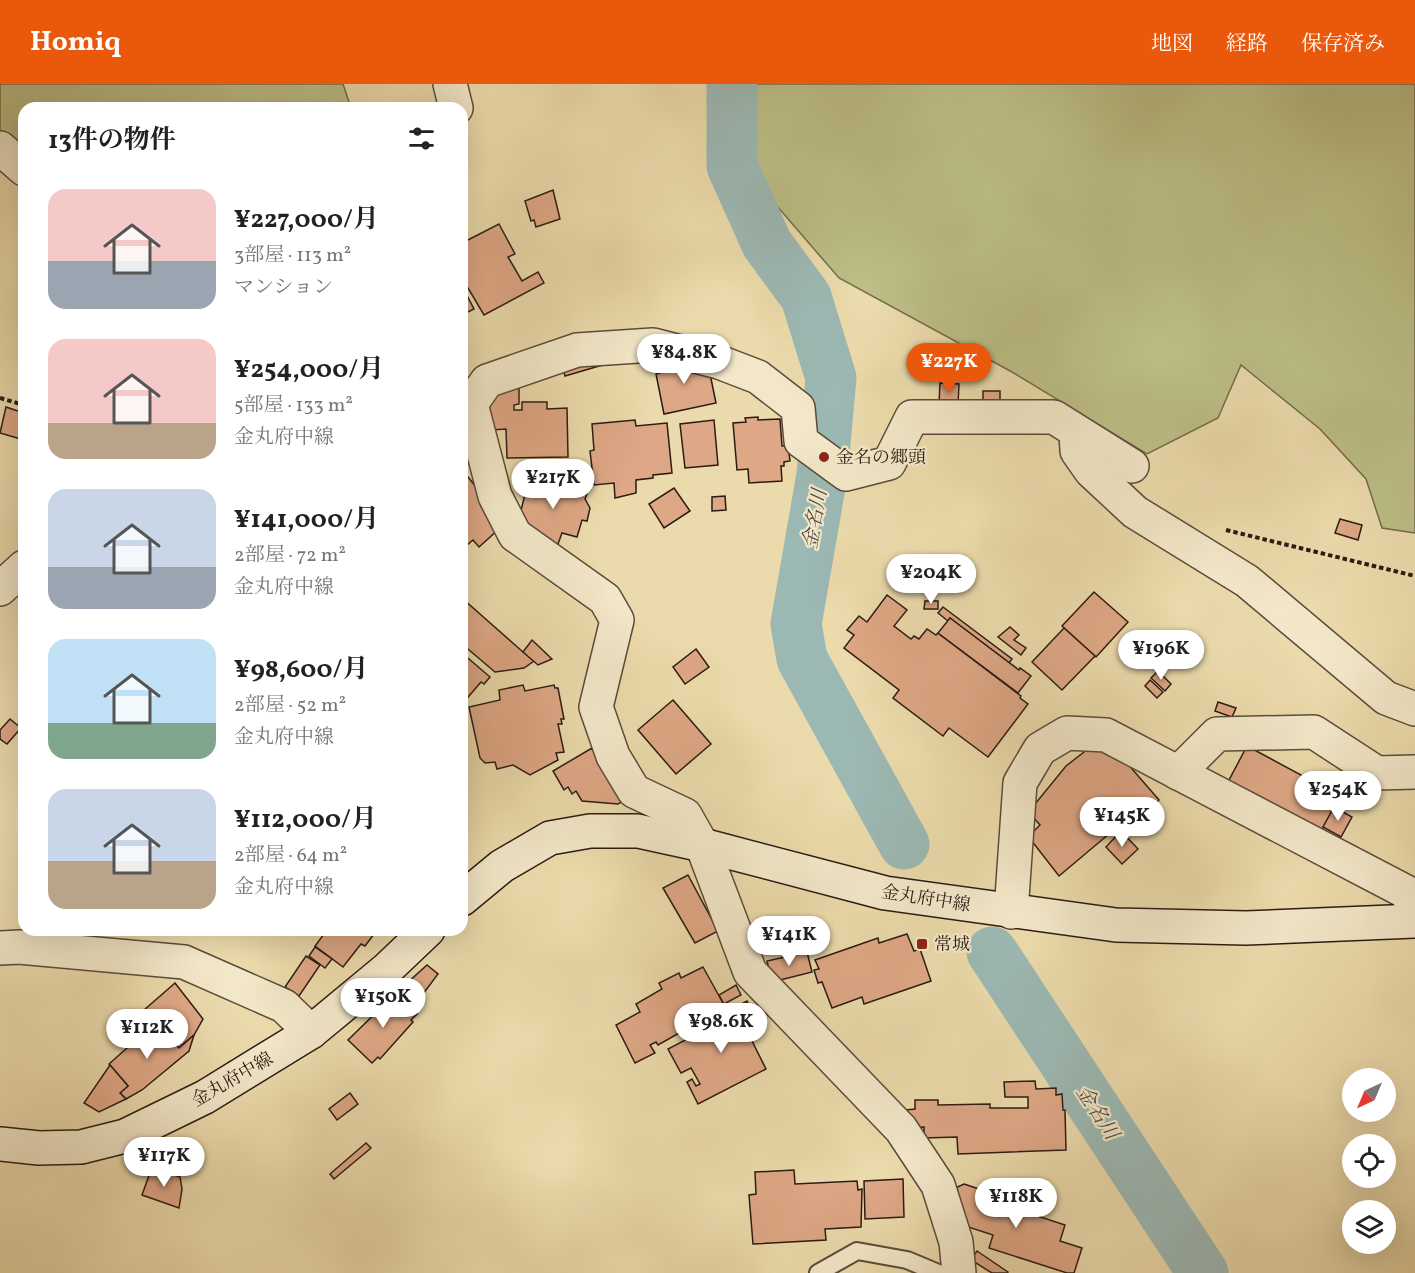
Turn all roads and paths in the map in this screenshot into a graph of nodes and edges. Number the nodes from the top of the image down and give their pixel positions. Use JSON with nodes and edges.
{"nodes":[{"id":1,"x":450,"y":84,"type":"edge"},
{"id":2,"x":454,"y":102,"type":"edge"},
{"id":3,"x":0,"y":148,"type":"edge"},
{"id":4,"x":18,"y":164,"type":"edge"},
{"id":5,"x":0,"y":398,"type":"edge"},
{"id":6,"x":468,"y":398,"type":"edge"},
{"id":7,"x":18,"y":403,"type":"edge"},
{"id":8,"x":468,"y":407,"type":"edge"},
{"id":9,"x":1076,"y":432,"type":"junction"},
{"id":10,"x":1132,"y":466,"type":"dead end"},
{"id":11,"x":1221,"y":529,"type":"dead end"},
{"id":12,"x":18,"y":572,"type":"edge"},
{"id":13,"x":1415,"y":576,"type":"edge"},
{"id":14,"x":0,"y":589,"type":"edge"},
{"id":15,"x":1415,"y":709,"type":"edge"},
{"id":16,"x":1415,"y":772,"type":"edge"},
{"id":17,"x":1178,"y":773,"type":"junction"},
{"id":18,"x":702,"y":845,"type":"junction"},
{"id":19,"x":468,"y":894,"type":"edge"},
{"id":20,"x":1011,"y":912,"type":"junction"},
{"id":21,"x":1415,"y":919,"type":"edge"},
{"id":22,"x":423,"y":936,"type":"edge"},
{"id":23,"x":0,"y":948,"type":"edge"},
{"id":24,"x":311,"y":1032,"type":"junction"},
{"id":25,"x":0,"y":1144,"type":"edge"},
{"id":26,"x":818,"y":1273,"type":"edge"},
{"id":27,"x":938,"y":1273,"type":"edge"},
{"id":28,"x":959,"y":1273,"type":"edge"}],
"edges":[{"from":1,"to":2,"type":"street"},
{"from":3,"to":4,"type":"street"},
{"from":5,"to":7,"type":"path"},
{"from":6,"to":9,"type":"street"},
{"from":8,"to":18,"type":"street"},
{"from":9,"to":10,"type":"street"},
{"from":9,"to":15,"type":"street"},
{"from":11,"to":13,"type":"path"},
{"from":12,"to":14,"type":"street"},
{"from":16,"to":17,"type":"street"},
{"from":17,"to":20,"type":"street"},
{"from":17,"to":21,"type":"street"},
{"from":18,"to":19,"type":"street","name":"金丸府中線"},
{"from":18,"to":20,"type":"street","name":"金丸府中線"},
{"from":18,"to":28,"type":"street"},
{"from":20,"to":21,"type":"street","name":"金丸府中線"},
{"from":22,"to":24,"type":"street","name":"金丸府中線"},
{"from":23,"to":24,"type":"street"},
{"from":24,"to":25,"type":"street","name":"金丸府中線"},
{"from":26,"to":27,"type":"lane"}]}
